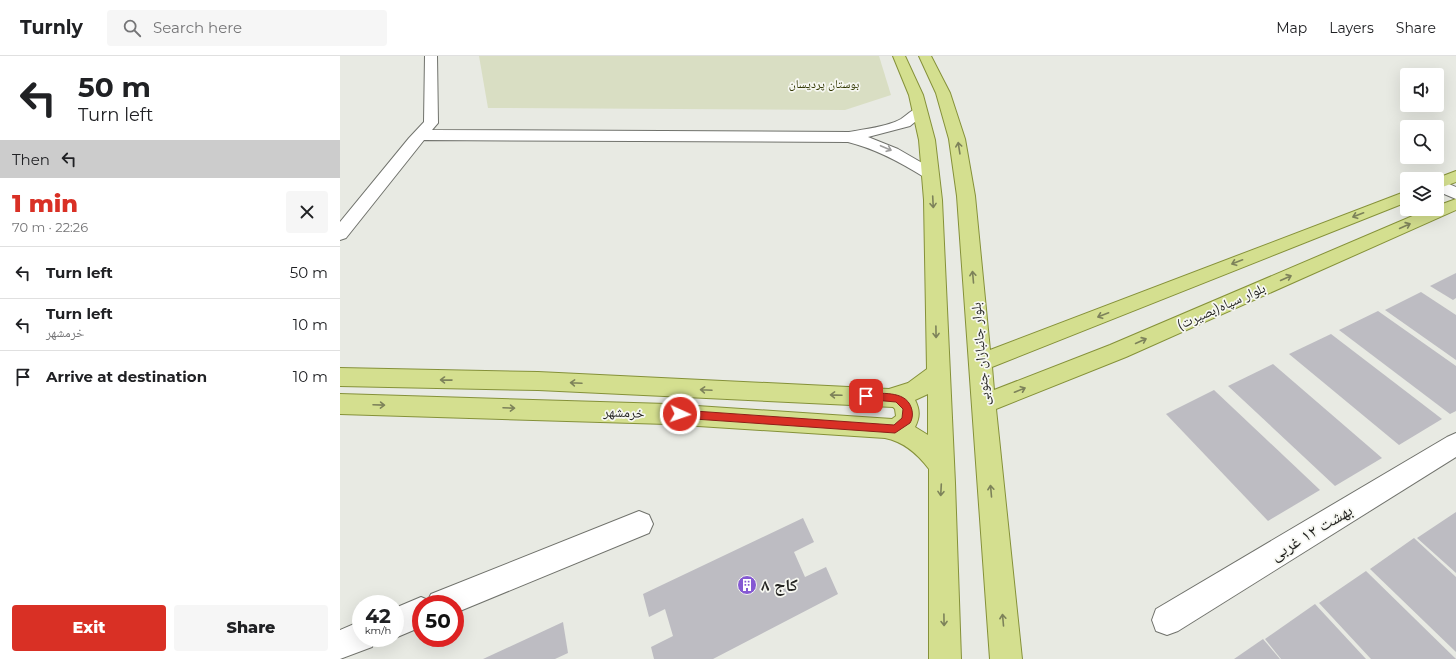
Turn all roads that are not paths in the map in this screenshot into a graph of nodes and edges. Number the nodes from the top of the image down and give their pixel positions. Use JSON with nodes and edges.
{"nodes":[{"id":1,"x":431,"y":56,"type":"edge"},
{"id":2,"x":899,"y":56,"type":"edge"},
{"id":3,"x":925,"y":56,"type":"edge"},
{"id":4,"x":920,"y":112,"type":"junction"},
{"id":5,"x":420,"y":135,"type":"junction"},
{"id":6,"x":849,"y":137,"type":"junction"},
{"id":7,"x":930,"y":174,"type":"junction"},
{"id":8,"x":1456,"y":176,"type":"edge"},
{"id":9,"x":1444,"y":181,"type":"edge"},
{"id":10,"x":1444,"y":188,"type":"edge"},
{"id":11,"x":1456,"y":194,"type":"edge"},
{"id":12,"x":1400,"y":199,"type":"edge"},
{"id":13,"x":1456,"y":204,"type":"edge"},
{"id":14,"x":340,"y":234,"type":"edge"},
{"id":15,"x":980,"y":363,"type":"junction"},
{"id":16,"x":937,"y":373,"type":"junction"},
{"id":17,"x":340,"y":377,"type":"edge"},
{"id":18,"x":895,"y":397,"type":"junction"},
{"id":19,"x":340,"y":404,"type":"edge"},
{"id":20,"x":984,"y":404,"type":"junction"},
{"id":21,"x":897,"y":429,"type":"junction"},
{"id":22,"x":1456,"y":444,"type":"edge"},
{"id":23,"x":941,"y":465,"type":"junction"},
{"id":24,"x":639,"y":524,"type":"dead end"},
{"id":25,"x":463,"y":595,"type":"edge"},
{"id":26,"x":1167,"y":620,"type":"dead end"},
{"id":27,"x":352,"y":640,"type":"edge"},
{"id":28,"x":340,"y":645,"type":"edge"},
{"id":29,"x":945,"y":659,"type":"edge"},
{"id":30,"x":1006,"y":659,"type":"edge"}],
"edges":[{"from":1,"to":5,"type":"street"},
{"from":2,"to":4,"type":"main road"},
{"from":15,"to":3,"type":"main road","name":"بلوار جانبازان جنوبی","one_way":true},
{"from":4,"to":6,"type":"street"},
{"from":4,"to":7,"type":"main road"},
{"from":5,"to":6,"type":"street"},
{"from":5,"to":14,"type":"street"},
{"from":6,"to":7,"type":"street","one_way":true},
{"from":7,"to":16,"type":"main road","one_way":true},
{"from":8,"to":9,"type":"main road"},
{"from":10,"to":11,"type":"street"},
{"from":12,"to":15,"type":"main road","one_way":true},
{"from":20,"to":13,"type":"main road","name":"بلوار سپاه(بصیرت)","one_way":true},
{"from":15,"to":20,"type":"main road","name":"بلوار جانبازان جنوبی"},
{"from":16,"to":18,"type":"main road","name":"خرمشهر"},
{"from":16,"to":23,"type":"main road"},
{"from":18,"to":17,"type":"main road","name":"خرمشهر","one_way":true},
{"from":18,"to":21,"type":"main road"},
{"from":19,"to":21,"type":"main road","name":"خرمشهر","one_way":true},
{"from":30,"to":20,"type":"main road","name":"بلوار جانبازان جنوبی","one_way":true},
{"from":21,"to":23,"type":"main road","name":"خرمشهر"},
{"from":22,"to":26,"type":"street","name":"بهشت ۱۲ غربی"},
{"from":23,"to":29,"type":"main road","one_way":true},
{"from":24,"to":25,"type":"street"},
{"from":27,"to":28,"type":"street"}]}
